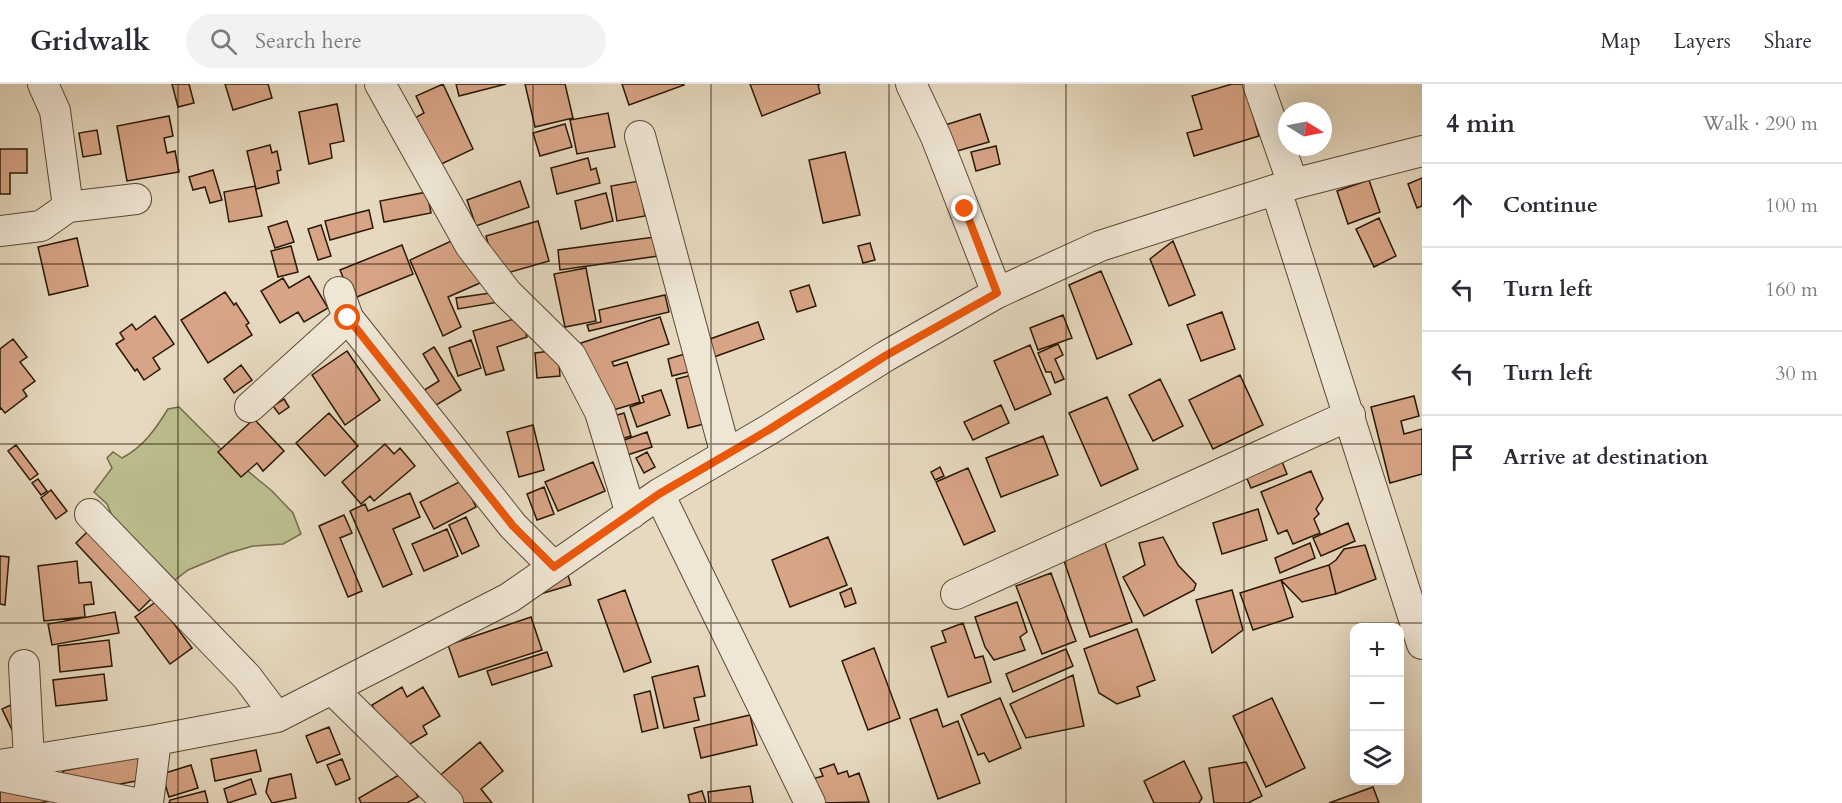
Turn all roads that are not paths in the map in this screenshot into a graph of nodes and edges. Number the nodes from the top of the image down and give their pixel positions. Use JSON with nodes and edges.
{"nodes":[{"id":1,"x":43,"y":84,"type":"edge"},
{"id":2,"x":380,"y":84,"type":"edge"},
{"id":3,"x":912,"y":84,"type":"edge"},
{"id":4,"x":1258,"y":84,"type":"edge"},
{"id":5,"x":640,"y":136,"type":"dead end"},
{"id":6,"x":1422,"y":151,"type":"edge"},
{"id":7,"x":1285,"y":187,"type":"junction"},
{"id":8,"x":136,"y":199,"type":"dead end"},
{"id":9,"x":68,"y":207,"type":"junction"},
{"id":10,"x":0,"y":231,"type":"edge"},
{"id":11,"x":997,"y":293,"type":"junction"},
{"id":12,"x":249,"y":407,"type":"dead end"},
{"id":13,"x":1350,"y":415,"type":"junction"},
{"id":14,"x":726,"y":455,"type":"junction"},
{"id":15,"x":659,"y":494,"type":"junction"},
{"id":16,"x":90,"y":514,"type":"dead end"},
{"id":17,"x":631,"y":514,"type":"junction"},
{"id":18,"x":554,"y":567,"type":"junction"},
{"id":19,"x":956,"y":594,"type":"dead end"},
{"id":20,"x":1422,"y":644,"type":"edge"},
{"id":21,"x":24,"y":665,"type":"dead end"},
{"id":22,"x":332,"y":689,"type":"junction"},
{"id":23,"x":277,"y":717,"type":"junction"},
{"id":24,"x":156,"y":740,"type":"junction"},
{"id":25,"x":29,"y":760,"type":"junction"},
{"id":26,"x":0,"y":765,"type":"edge"},
{"id":27,"x":0,"y":778,"type":"edge"},
{"id":28,"x":106,"y":803,"type":"edge"},
{"id":29,"x":130,"y":803,"type":"edge"},
{"id":30,"x":135,"y":803,"type":"edge"},
{"id":31,"x":148,"y":803,"type":"edge"},
{"id":32,"x":448,"y":803,"type":"edge"},
{"id":33,"x":810,"y":803,"type":"edge"}],
"edges":[{"from":1,"to":9,"type":"street"},
{"from":2,"to":17,"type":"street"},
{"from":3,"to":11,"type":"street"},
{"from":4,"to":7,"type":"street"},
{"from":5,"to":14,"type":"street"},
{"from":6,"to":7,"type":"street"},
{"from":7,"to":11,"type":"street"},
{"from":7,"to":13,"type":"street"},
{"from":8,"to":9,"type":"street"},
{"from":9,"to":10,"type":"street"},
{"from":11,"to":14,"type":"street"},
{"from":12,"to":18,"type":"street"},
{"from":13,"to":19,"type":"street"},
{"from":13,"to":20,"type":"street"},
{"from":14,"to":15,"type":"street"},
{"from":15,"to":17,"type":"street"},
{"from":15,"to":33,"type":"street"},
{"from":16,"to":23,"type":"street"},
{"from":17,"to":18,"type":"street"},
{"from":18,"to":22,"type":"street"},
{"from":21,"to":25,"type":"street"},
{"from":22,"to":23,"type":"street"},
{"from":22,"to":32,"type":"street"},
{"from":23,"to":24,"type":"street"},
{"from":24,"to":25,"type":"street"},
{"from":24,"to":31,"type":"street"},
{"from":25,"to":26,"type":"street"},
{"from":27,"to":28,"type":"street"},
{"from":27,"to":29,"type":"street"},
{"from":27,"to":30,"type":"street"}]}
